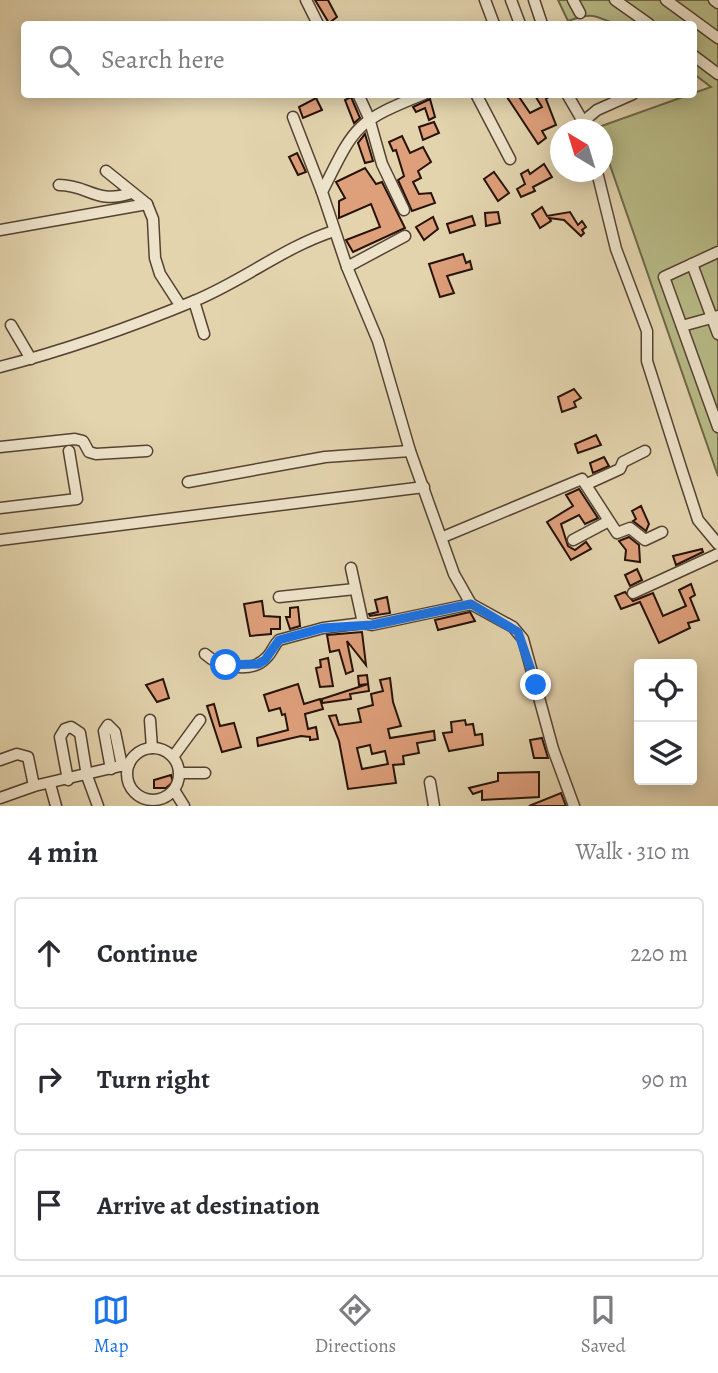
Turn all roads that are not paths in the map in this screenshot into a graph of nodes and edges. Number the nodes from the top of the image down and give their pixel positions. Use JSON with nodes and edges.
{"nodes":[{"id":1,"x":306,"y":0,"type":"edge"},
{"id":2,"x":485,"y":0,"type":"edge"},
{"id":3,"x":511,"y":0,"type":"edge"},
{"id":4,"x":534,"y":0,"type":"edge"},
{"id":5,"x":615,"y":0,"type":"edge"},
{"id":6,"x":666,"y":0,"type":"edge"},
{"id":7,"x":316,"y":21,"type":"edge"},
{"id":8,"x":493,"y":21,"type":"edge"},
{"id":9,"x":519,"y":21,"type":"edge"},
{"id":10,"x":541,"y":21,"type":"edge"},
{"id":11,"x":645,"y":21,"type":"edge"},
{"id":12,"x":695,"y":21,"type":"edge"},
{"id":13,"x":697,"y":23,"type":"edge"},
{"id":14,"x":718,"y":38,"type":"edge"},
{"id":15,"x":697,"y":58,"type":"edge"},
{"id":16,"x":718,"y":74,"type":"edge"},
{"id":17,"x":360,"y":98,"type":"edge"},
{"id":18,"x":415,"y":98,"type":"edge"},
{"id":19,"x":478,"y":98,"type":"edge"},
{"id":20,"x":569,"y":98,"type":"edge"},
{"id":21,"x":624,"y":98,"type":"edge"},
{"id":22,"x":293,"y":117,"type":"dead end"},
{"id":23,"x":369,"y":118,"type":"junction"},
{"id":24,"x":582,"y":119,"type":"edge"},
{"id":25,"x":591,"y":119,"type":"edge"},
{"id":26,"x":510,"y":159,"type":"dead end"},
{"id":27,"x":106,"y":172,"type":"dead end"},
{"id":28,"x":600,"y":182,"type":"edge"},
{"id":29,"x":59,"y":185,"type":"dead end"},
{"id":30,"x":322,"y":192,"type":"junction"},
{"id":31,"x":131,"y":193,"type":"junction"},
{"id":32,"x":147,"y":204,"type":"junction"},
{"id":33,"x":404,"y":210,"type":"dead end"},
{"id":34,"x":0,"y":230,"type":"edge"},
{"id":35,"x":334,"y":231,"type":"junction"},
{"id":36,"x":405,"y":236,"type":"dead end"},
{"id":37,"x":718,"y":252,"type":"edge"},
{"id":38,"x":692,"y":264,"type":"junction"},
{"id":39,"x":347,"y":267,"type":"junction"},
{"id":40,"x":194,"y":301,"type":"junction"},
{"id":41,"x":180,"y":305,"type":"junction"},
{"id":42,"x":715,"y":316,"type":"edge"},
{"id":43,"x":11,"y":325,"type":"dead end"},
{"id":44,"x":682,"y":326,"type":"junction"},
{"id":45,"x":204,"y":334,"type":"dead end"},
{"id":46,"x":718,"y":334,"type":"edge"},
{"id":47,"x":31,"y":359,"type":"junction"},
{"id":48,"x":0,"y":367,"type":"edge"},
{"id":49,"x":718,"y":427,"type":"edge"},
{"id":50,"x":0,"y":447,"type":"edge"},
{"id":51,"x":69,"y":451,"type":"dead end"},
{"id":52,"x":148,"y":451,"type":"dead end"},
{"id":53,"x":410,"y":451,"type":"junction"},
{"id":54,"x":645,"y":451,"type":"dead end"},
{"id":55,"x":188,"y":482,"type":"dead end"},
{"id":56,"x":587,"y":484,"type":"junction"},
{"id":57,"x":424,"y":487,"type":"junction"},
{"id":58,"x":0,"y":508,"type":"edge"},
{"id":59,"x":607,"y":522,"type":"junction"},
{"id":60,"x":662,"y":531,"type":"dead end"},
{"id":61,"x":443,"y":537,"type":"junction"},
{"id":62,"x":0,"y":540,"type":"edge"},
{"id":63,"x":573,"y":540,"type":"dead end"},
{"id":64,"x":718,"y":544,"type":"edge"},
{"id":65,"x":718,"y":554,"type":"edge"},
{"id":66,"x":351,"y":568,"type":"dead end"},
{"id":67,"x":355,"y":589,"type":"junction"},
{"id":68,"x":633,"y":593,"type":"dead end"},
{"id":69,"x":279,"y":597,"type":"dead end"},
{"id":70,"x":471,"y":604,"type":"junction"},
{"id":71,"x":363,"y":623,"type":"junction"},
{"id":72,"x":205,"y":653,"type":"dead end"},
{"id":73,"x":150,"y":720,"type":"dead end"},
{"id":74,"x":200,"y":720,"type":"dead end"},
{"id":75,"x":152,"y":748,"type":"junction"},
{"id":76,"x":173,"y":757,"type":"junction"},
{"id":77,"x":0,"y":760,"type":"edge"},
{"id":78,"x":120,"y":766,"type":"junction"},
{"id":79,"x":179,"y":774,"type":"junction"},
{"id":80,"x":205,"y":774,"type":"dead end"},
{"id":81,"x":87,"y":776,"type":"junction"},
{"id":82,"x":68,"y":780,"type":"junction"},
{"id":83,"x":430,"y":782,"type":"dead end"},
{"id":84,"x":50,"y":784,"type":"junction"},
{"id":85,"x":34,"y":786,"type":"junction"},
{"id":86,"x":174,"y":790,"type":"junction"},
{"id":87,"x":0,"y":798,"type":"edge"},
{"id":88,"x":55,"y":806,"type":"edge"},
{"id":89,"x":98,"y":806,"type":"edge"},
{"id":90,"x":184,"y":806,"type":"edge"},
{"id":91,"x":434,"y":806,"type":"edge"},
{"id":92,"x":574,"y":806,"type":"edge"}],
"edges":[{"from":1,"to":7,"type":"street"},
{"from":2,"to":8,"type":"street"},
{"from":3,"to":9,"type":"street"},
{"from":4,"to":10,"type":"street"},
{"from":5,"to":11,"type":"street"},
{"from":6,"to":12,"type":"street"},
{"from":13,"to":14,"type":"street"},
{"from":15,"to":16,"type":"street"},
{"from":17,"to":23,"type":"street"},
{"from":18,"to":23,"type":"street"},
{"from":19,"to":26,"type":"street"},
{"from":20,"to":24,"type":"street"},
{"from":21,"to":25,"type":"street"},
{"from":22,"to":30,"type":"street"},
{"from":23,"to":30,"type":"street"},
{"from":23,"to":33,"type":"street"},
{"from":27,"to":31,"type":"street"},
{"from":28,"to":64,"type":"street"},
{"from":29,"to":31,"type":"street"},
{"from":30,"to":35,"type":"street"},
{"from":31,"to":32,"type":"street"},
{"from":32,"to":34,"type":"street"},
{"from":32,"to":41,"type":"street"},
{"from":35,"to":39,"type":"street"},
{"from":35,"to":40,"type":"street"},
{"from":36,"to":39,"type":"street"},
{"from":37,"to":38,"type":"street"},
{"from":38,"to":42,"type":"street"},
{"from":38,"to":44,"type":"street"},
{"from":39,"to":53,"type":"street"},
{"from":40,"to":41,"type":"street"},
{"from":40,"to":45,"type":"street"},
{"from":41,"to":47,"type":"street"},
{"from":42,"to":44,"type":"street"},
{"from":42,"to":46,"type":"street"},
{"from":43,"to":47,"type":"street"},
{"from":44,"to":49,"type":"street"},
{"from":47,"to":48,"type":"street"},
{"from":50,"to":52,"type":"street"},
{"from":51,"to":58,"type":"street"},
{"from":53,"to":55,"type":"street"},
{"from":53,"to":57,"type":"street"},
{"from":54,"to":56,"type":"street"},
{"from":56,"to":59,"type":"street"},
{"from":56,"to":61,"type":"street"},
{"from":57,"to":61,"type":"street"},
{"from":57,"to":62,"type":"street"},
{"from":59,"to":60,"type":"street"},
{"from":59,"to":63,"type":"street"},
{"from":61,"to":70,"type":"street"},
{"from":65,"to":68,"type":"street"},
{"from":66,"to":67,"type":"street"},
{"from":67,"to":69,"type":"street"},
{"from":67,"to":71,"type":"street"},
{"from":70,"to":71,"type":"street"},
{"from":70,"to":92,"type":"street"},
{"from":71,"to":72,"type":"street"},
{"from":73,"to":75,"type":"street"},
{"from":74,"to":76,"type":"street"},
{"from":75,"to":76,"type":"street"},
{"from":75,"to":78,"type":"street"},
{"from":76,"to":79,"type":"street"},
{"from":77,"to":85,"type":"street"},
{"from":78,"to":81,"type":"street"},
{"from":78,"to":86,"type":"street"},
{"from":79,"to":80,"type":"street"},
{"from":79,"to":86,"type":"street"},
{"from":81,"to":82,"type":"street"},
{"from":81,"to":82,"type":"street"},
{"from":81,"to":89,"type":"street"},
{"from":82,"to":84,"type":"street"},
{"from":83,"to":91,"type":"street"},
{"from":84,"to":85,"type":"street"},
{"from":84,"to":88,"type":"street"},
{"from":85,"to":87,"type":"street"},
{"from":86,"to":90,"type":"street"}]}
